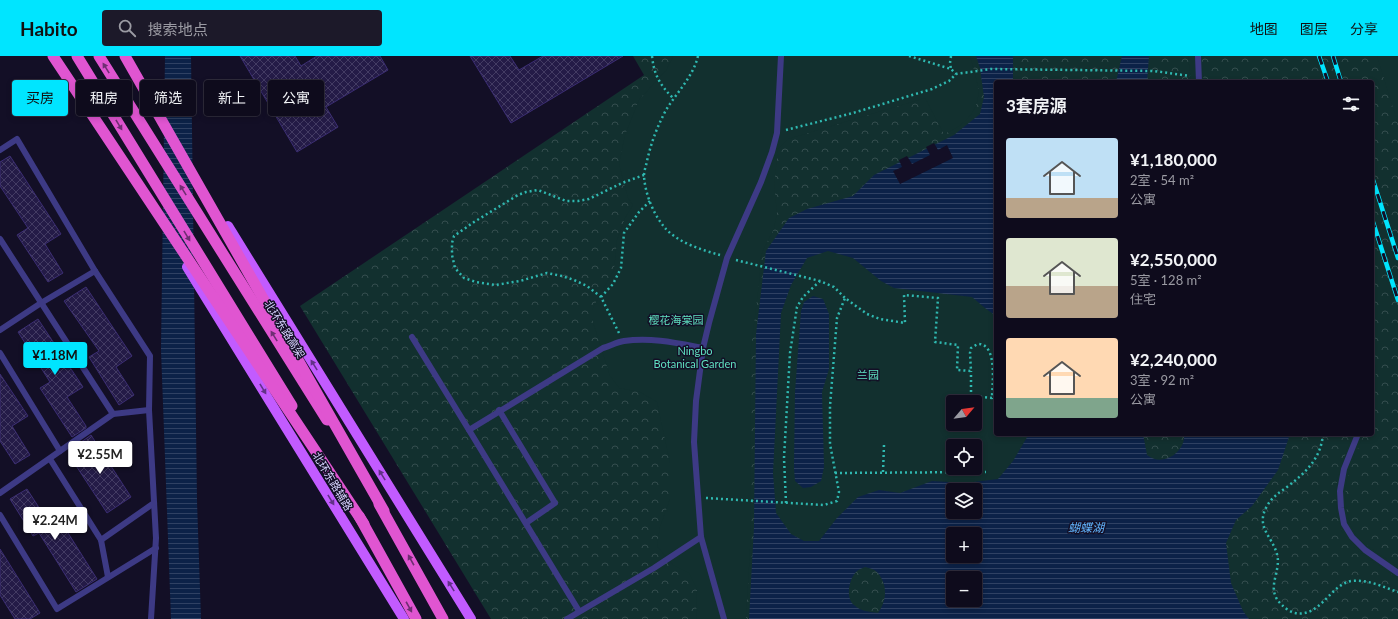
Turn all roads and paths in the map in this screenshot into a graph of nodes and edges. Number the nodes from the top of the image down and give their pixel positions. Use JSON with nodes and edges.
{"nodes":[{"id":1,"x":54,"y":56,"type":"edge"},
{"id":2,"x":77,"y":56,"type":"edge"},
{"id":3,"x":99,"y":56,"type":"edge"},
{"id":4,"x":122,"y":56,"type":"edge"},
{"id":5,"x":125,"y":56,"type":"edge"},
{"id":6,"x":652,"y":56,"type":"edge"},
{"id":7,"x":698,"y":56,"type":"edge"},
{"id":8,"x":781,"y":56,"type":"edge"},
{"id":9,"x":909,"y":56,"type":"edge"},
{"id":10,"x":951,"y":56,"type":"edge"},
{"id":11,"x":1198,"y":56,"type":"edge"},
{"id":12,"x":951,"y":69,"type":"junction"},
{"id":13,"x":956,"y":74,"type":"junction"},
{"id":14,"x":1198,"y":80,"type":"edge"},
{"id":15,"x":673,"y":98,"type":"junction"},
{"id":16,"x":777,"y":133,"type":"junction"},
{"id":17,"x":0,"y":150,"type":"edge"},
{"id":18,"x":644,"y":175,"type":"junction"},
{"id":19,"x":650,"y":201,"type":"junction"},
{"id":20,"x":0,"y":239,"type":"edge"},
{"id":21,"x":727,"y":258,"type":"junction"},
{"id":22,"x":95,"y":271,"type":"junction"},
{"id":23,"x":820,"y":280,"type":"junction"},
{"id":24,"x":601,"y":297,"type":"junction"},
{"id":25,"x":845,"y":298,"type":"junction"},
{"id":26,"x":41,"y":303,"type":"junction"},
{"id":27,"x":0,"y":330,"type":"edge"},
{"id":28,"x":412,"y":337,"type":"dead end"},
{"id":29,"x":622,"y":341,"type":"junction"},
{"id":30,"x":703,"y":348,"type":"junction"},
{"id":31,"x":0,"y":353,"type":"edge"},
{"id":32,"x":971,"y":371,"type":"junction"},
{"id":33,"x":149,"y":410,"type":"junction"},
{"id":34,"x":499,"y":410,"type":"junction"},
{"id":35,"x":113,"y":414,"type":"junction"},
{"id":36,"x":468,"y":430,"type":"junction"},
{"id":37,"x":1322,"y":436,"type":"edge"},
{"id":38,"x":1357,"y":436,"type":"edge"},
{"id":39,"x":884,"y":445,"type":"dead end"},
{"id":40,"x":60,"y":451,"type":"junction"},
{"id":41,"x":50,"y":459,"type":"junction"},
{"id":42,"x":883,"y":472,"type":"junction"},
{"id":43,"x":986,"y":472,"type":"dead end"},
{"id":44,"x":835,"y":473,"type":"junction"},
{"id":45,"x":0,"y":493,"type":"edge"},
{"id":46,"x":698,"y":498,"type":"junction"},
{"id":47,"x":154,"y":503,"type":"junction"},
{"id":48,"x":786,"y":503,"type":"junction"},
{"id":49,"x":384,"y":511,"type":"junction"},
{"id":50,"x":0,"y":515,"type":"edge"},
{"id":51,"x":526,"y":523,"type":"junction"},
{"id":52,"x":364,"y":524,"type":"junction"},
{"id":53,"x":701,"y":537,"type":"junction"},
{"id":54,"x":101,"y":540,"type":"junction"},
{"id":55,"x":156,"y":548,"type":"junction"},
{"id":56,"x":1398,"y":572,"type":"edge"},
{"id":57,"x":108,"y":577,"type":"junction"},
{"id":58,"x":1398,"y":592,"type":"edge"},
{"id":59,"x":579,"y":611,"type":"junction"},
{"id":60,"x":151,"y":619,"type":"edge"},
{"id":61,"x":404,"y":619,"type":"edge"},
{"id":62,"x":416,"y":619,"type":"edge"},
{"id":63,"x":443,"y":619,"type":"edge"},
{"id":64,"x":471,"y":619,"type":"edge"},
{"id":65,"x":567,"y":619,"type":"edge"},
{"id":66,"x":724,"y":619,"type":"edge"}],
"edges":[{"from":1,"to":52,"type":"highway","bridge":true},
{"from":1,"to":61,"type":"main road","name":"北环东路辅路","one_way":true,"bridge":true},
{"from":2,"to":52,"type":"highway","one_way":true,"bridge":true},
{"from":49,"to":3,"type":"highway","name":"北环东路高架","one_way":true,"bridge":true},
{"from":64,"to":4,"type":"main road","one_way":true,"bridge":true},
{"from":5,"to":49,"type":"highway","bridge":true},
{"from":6,"to":15,"type":"path"},
{"from":7,"to":15,"type":"path"},
{"from":8,"to":16,"type":"lane"},
{"from":9,"to":12,"type":"path"},
{"from":10,"to":12,"type":"path"},
{"from":11,"to":14,"type":"lane"},
{"from":12,"to":13,"type":"path"},
{"from":13,"to":14,"type":"path"},
{"from":13,"to":16,"type":"path"},
{"from":15,"to":18,"type":"path"},
{"from":16,"to":21,"type":"lane"},
{"from":17,"to":22,"type":"lane"},
{"from":18,"to":19,"type":"path"},
{"from":18,"to":24,"type":"path"},
{"from":19,"to":21,"type":"path"},
{"from":19,"to":24,"type":"path"},
{"from":20,"to":26,"type":"lane"},
{"from":21,"to":23,"type":"path"},
{"from":21,"to":30,"type":"lane"},
{"from":22,"to":26,"type":"lane"},
{"from":22,"to":33,"type":"lane"},
{"from":23,"to":25,"type":"path"},
{"from":23,"to":48,"type":"path"},
{"from":24,"to":29,"type":"path"},
{"from":25,"to":32,"type":"path"},
{"from":25,"to":44,"type":"path"},
{"from":26,"to":27,"type":"lane"},
{"from":26,"to":35,"type":"lane"},
{"from":28,"to":36,"type":"lane"},
{"from":29,"to":30,"type":"lane"},
{"from":29,"to":34,"type":"lane"},
{"from":30,"to":46,"type":"lane"},
{"from":31,"to":40,"type":"lane"},
{"from":32,"to":32,"type":"path"},
{"from":33,"to":35,"type":"lane"},
{"from":33,"to":47,"type":"lane"},
{"from":34,"to":36,"type":"lane"},
{"from":34,"to":51,"type":"lane"},
{"from":35,"to":40,"type":"lane"},
{"from":36,"to":51,"type":"lane"},
{"from":37,"to":58,"type":"path"},
{"from":38,"to":56,"type":"lane"},
{"from":39,"to":42,"type":"path"},
{"from":40,"to":41,"type":"lane"},
{"from":41,"to":45,"type":"lane"},
{"from":41,"to":54,"type":"lane"},
{"from":42,"to":43,"type":"path"},
{"from":42,"to":44,"type":"path"},
{"from":44,"to":48,"type":"path"},
{"from":46,"to":48,"type":"path"},
{"from":46,"to":53,"type":"lane"},
{"from":47,"to":54,"type":"lane"},
{"from":47,"to":55,"type":"lane"},
{"from":63,"to":49,"type":"highway","name":"北环东路高架","one_way":true},
{"from":50,"to":57,"type":"lane"},
{"from":51,"to":59,"type":"lane"},
{"from":52,"to":62,"type":"highway","one_way":true},
{"from":53,"to":59,"type":"lane"},
{"from":53,"to":66,"type":"lane"},
{"from":54,"to":57,"type":"lane"},
{"from":55,"to":57,"type":"lane"},
{"from":55,"to":60,"type":"lane"},
{"from":59,"to":65,"type":"lane"}]}
